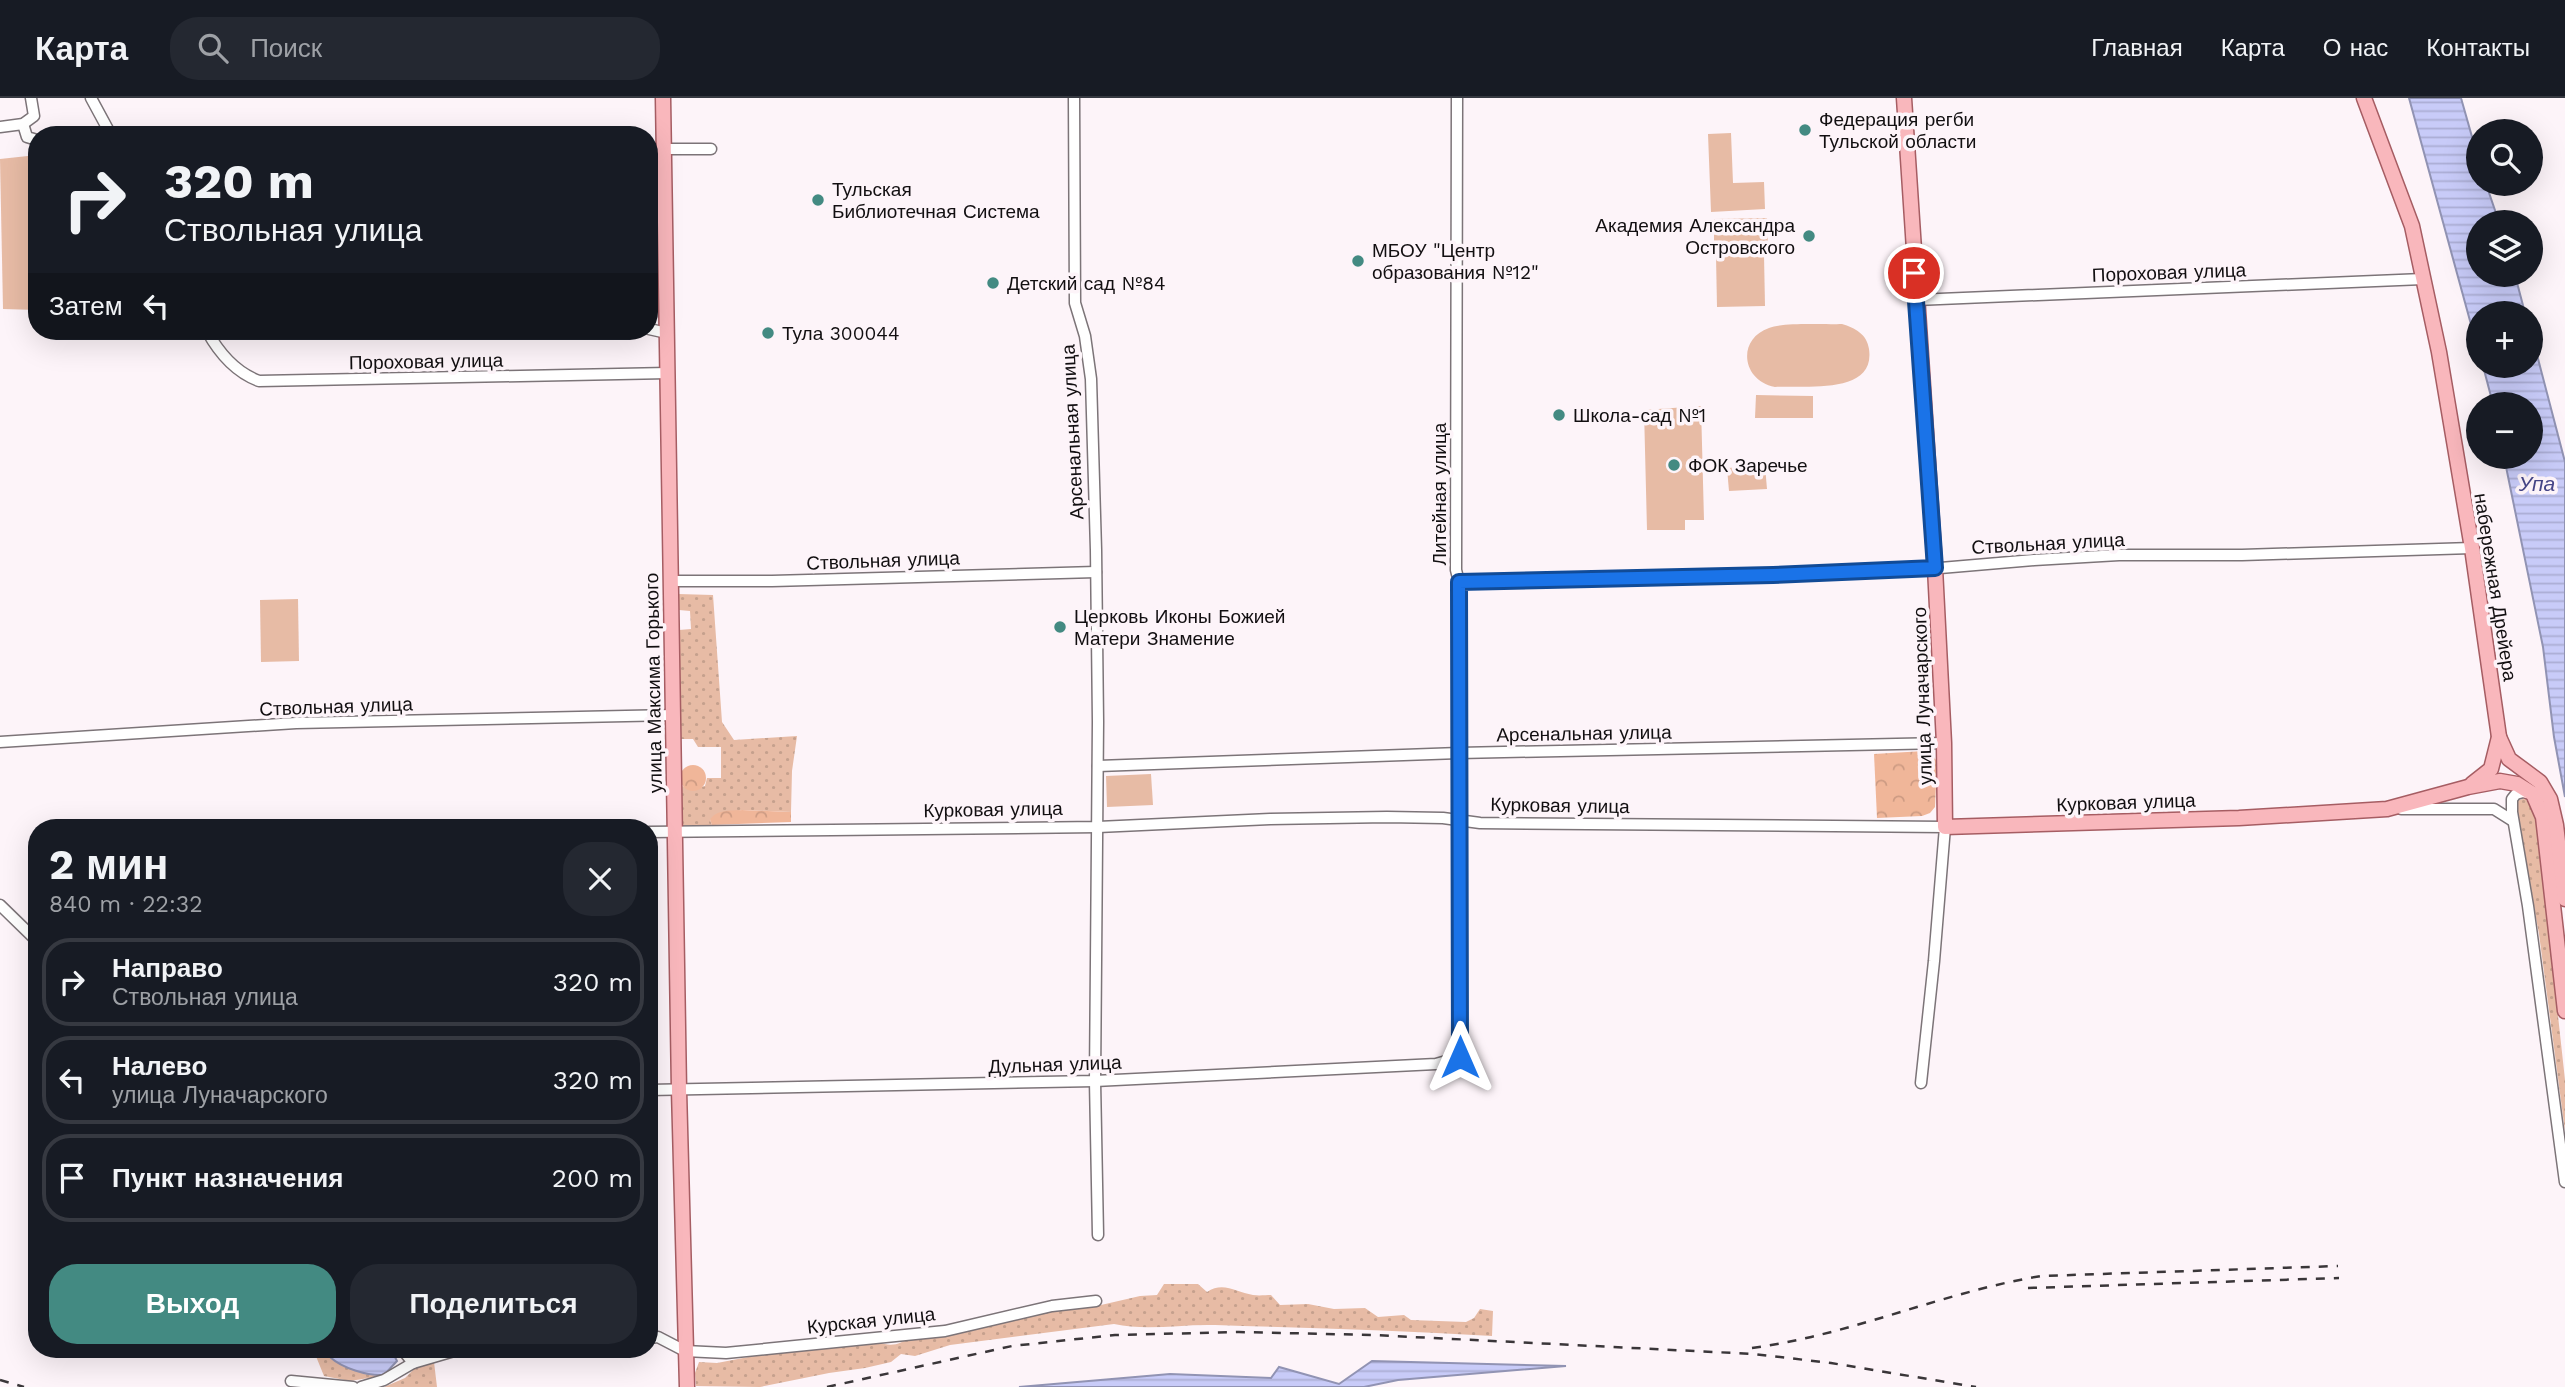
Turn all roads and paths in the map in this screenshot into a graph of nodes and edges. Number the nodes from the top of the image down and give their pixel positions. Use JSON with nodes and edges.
{"nodes":[{"id":1,"x":31,"y":98,"type":"edge"},
{"id":2,"x":91,"y":98,"type":"edge"},
{"id":3,"x":663,"y":98,"type":"edge"},
{"id":4,"x":1074,"y":98,"type":"edge"},
{"id":5,"x":1457,"y":98,"type":"edge"},
{"id":6,"x":1904,"y":98,"type":"edge"},
{"id":7,"x":2364,"y":98,"type":"edge"},
{"id":8,"x":23,"y":124,"type":"junction"},
{"id":9,"x":106,"y":126,"type":"edge"},
{"id":10,"x":0,"y":127,"type":"edge"},
{"id":11,"x":28,"y":137,"type":"edge"},
{"id":12,"x":664,"y":149,"type":"junction"},
{"id":13,"x":711,"y":149,"type":"dead end"},
{"id":14,"x":2423,"y":279,"type":"junction"},
{"id":15,"x":1916,"y":300,"type":"junction"},
{"id":16,"x":658,"y":332,"type":"edge"},
{"id":17,"x":667,"y":333,"type":"junction"},
{"id":18,"x":212,"y":340,"type":"edge"},
{"id":19,"x":668,"y":373,"type":"junction"},
{"id":20,"x":2472,"y":548,"type":"junction"},
{"id":21,"x":1935,"y":568,"type":"junction"},
{"id":22,"x":1096,"y":572,"type":"junction"},
{"id":23,"x":671,"y":581,"type":"junction"},
{"id":24,"x":1459,"y":582,"type":"junction"},
{"id":25,"x":673,"y":715,"type":"junction"},
{"id":26,"x":2499,"y":737,"type":"junction"},
{"id":27,"x":0,"y":742,"type":"edge"},
{"id":28,"x":1944,"y":743,"type":"junction"},
{"id":29,"x":1460,"y":753,"type":"junction"},
{"id":30,"x":1098,"y":766,"type":"junction"},
{"id":31,"x":2468,"y":787,"type":"junction"},
{"id":32,"x":2533,"y":794,"type":"junction"},
{"id":33,"x":2388,"y":809,"type":"junction"},
{"id":34,"x":1460,"y":820,"type":"junction"},
{"id":35,"x":2513,"y":821,"type":"junction"},
{"id":36,"x":1098,"y":827,"type":"junction"},
{"id":37,"x":1945,"y":827,"type":"junction"},
{"id":38,"x":658,"y":832,"type":"edge"},
{"id":39,"x":675,"y":832,"type":"junction"},
{"id":40,"x":2565,"y":899,"type":"edge"},
{"id":41,"x":0,"y":905,"type":"edge"},
{"id":42,"x":28,"y":932,"type":"edge"},
{"id":43,"x":2565,"y":1011,"type":"edge"},
{"id":44,"x":1460,"y":1057,"type":"joint"},
{"id":45,"x":1095,"y":1081,"type":"junction"},
{"id":46,"x":1921,"y":1083,"type":"dead end"},
{"id":47,"x":658,"y":1090,"type":"edge"},
{"id":48,"x":679,"y":1090,"type":"junction"},
{"id":49,"x":2565,"y":1182,"type":"edge"},
{"id":50,"x":1098,"y":1235,"type":"dead end"},
{"id":51,"x":1096,"y":1301,"type":"dead end"},
{"id":52,"x":658,"y":1337,"type":"edge"},
{"id":53,"x":685,"y":1351,"type":"junction"},
{"id":54,"x":409,"y":1358,"type":"edge"},
{"id":55,"x":430,"y":1358,"type":"edge"},
{"id":56,"x":413,"y":1363,"type":"junction"},
{"id":57,"x":292,"y":1381,"type":"dead end"},
{"id":58,"x":353,"y":1387,"type":"edge"},
{"id":59,"x":361,"y":1387,"type":"edge"},
{"id":60,"x":687,"y":1387,"type":"edge"}],
"edges":[{"from":1,"to":8,"type":"street"},
{"from":2,"to":9,"type":"street"},
{"from":3,"to":12,"type":"main road","name":"улица Максима Горького"},
{"from":4,"to":22,"type":"street","name":"Арсенальная улица"},
{"from":5,"to":24,"type":"street","name":"Литейная улица"},
{"from":6,"to":15,"type":"main road","name":"улица Луначарского"},
{"from":7,"to":14,"type":"main road","name":"набережная Дрейера"},
{"from":8,"to":10,"type":"street"},
{"from":8,"to":11,"type":"street"},
{"from":12,"to":13,"type":"street"},
{"from":12,"to":17,"type":"main road","name":"улица Максима Горького"},
{"from":14,"to":15,"type":"street","name":"Пороховая улица"},
{"from":14,"to":20,"type":"main road","name":"набережная Дрейера"},
{"from":15,"to":21,"type":"main road","name":"улица Луначарского"},
{"from":16,"to":17,"type":"street"},
{"from":17,"to":19,"type":"main road","name":"улица Максима Горького"},
{"from":18,"to":19,"type":"street","name":"Пороховая улица"},
{"from":19,"to":23,"type":"main road","name":"улица Максима Горького"},
{"from":20,"to":21,"type":"street","name":"Ствольная улица"},
{"from":20,"to":26,"type":"main road","name":"набережная Дрейера"},
{"from":21,"to":24,"type":"street","name":"Ствольная улица"},
{"from":21,"to":28,"type":"main road","name":"улица Луначарского"},
{"from":22,"to":23,"type":"street","name":"Ствольная улица"},
{"from":22,"to":30,"type":"street","name":"Арсенальная улица"},
{"from":23,"to":25,"type":"main road","name":"улица Максима Горького"},
{"from":24,"to":29,"type":"street","name":"Литейная улица"},
{"from":25,"to":27,"type":"street","name":"Ствольная улица"},
{"from":25,"to":39,"type":"main road","name":"улица Максима Горького"},
{"from":26,"to":31,"type":"main road","name":"набережная Дрейера"},
{"from":26,"to":40,"type":"main road"},
{"from":28,"to":29,"type":"street","name":"Арсенальная улица"},
{"from":28,"to":37,"type":"main road","name":"улица Луначарского"},
{"from":29,"to":30,"type":"street","name":"Арсенальная улица"},
{"from":29,"to":34,"type":"street","name":"Литейная улица"},
{"from":30,"to":36,"type":"street","name":"Арсенальная улица"},
{"from":31,"to":32,"type":"main road","name":"Курковая улица"},
{"from":31,"to":33,"type":"main road","name":"Курковая улица"},
{"from":32,"to":35,"type":"street"},
{"from":32,"to":43,"type":"main road"},
{"from":33,"to":35,"type":"street"},
{"from":33,"to":37,"type":"main road","name":"Курковая улица"},
{"from":34,"to":36,"type":"street","name":"Курковая улица"},
{"from":34,"to":37,"type":"street","name":"Курковая улица"},
{"from":34,"to":44,"type":"street","name":"Литейная улица"},
{"from":35,"to":49,"type":"street"},
{"from":36,"to":39,"type":"street","name":"Курковая улица"},
{"from":36,"to":45,"type":"street","name":"Арсенальная улица"},
{"from":37,"to":46,"type":"street","name":"улица Луначарского"},
{"from":38,"to":39,"type":"street","name":"Курковая улица"},
{"from":39,"to":48,"type":"main road","name":"улица Максима Горького"},
{"from":41,"to":42,"type":"street"},
{"from":44,"to":45,"type":"street","name":"Дульная улица"},
{"from":45,"to":48,"type":"street","name":"Дульная улица"},
{"from":45,"to":50,"type":"street","name":"Арсенальная улица"},
{"from":47,"to":48,"type":"street","name":"Дульная улица"},
{"from":48,"to":53,"type":"main road","name":"улица Максима Горького"},
{"from":51,"to":53,"type":"street","name":"Курская улица"},
{"from":52,"to":53,"type":"street","name":"Курская улица"},
{"from":53,"to":60,"type":"main road","name":"улица Максима Горького"},
{"from":54,"to":56,"type":"street"},
{"from":55,"to":56,"type":"street"},
{"from":56,"to":59,"type":"street"},
{"from":57,"to":58,"type":"street"}]}
